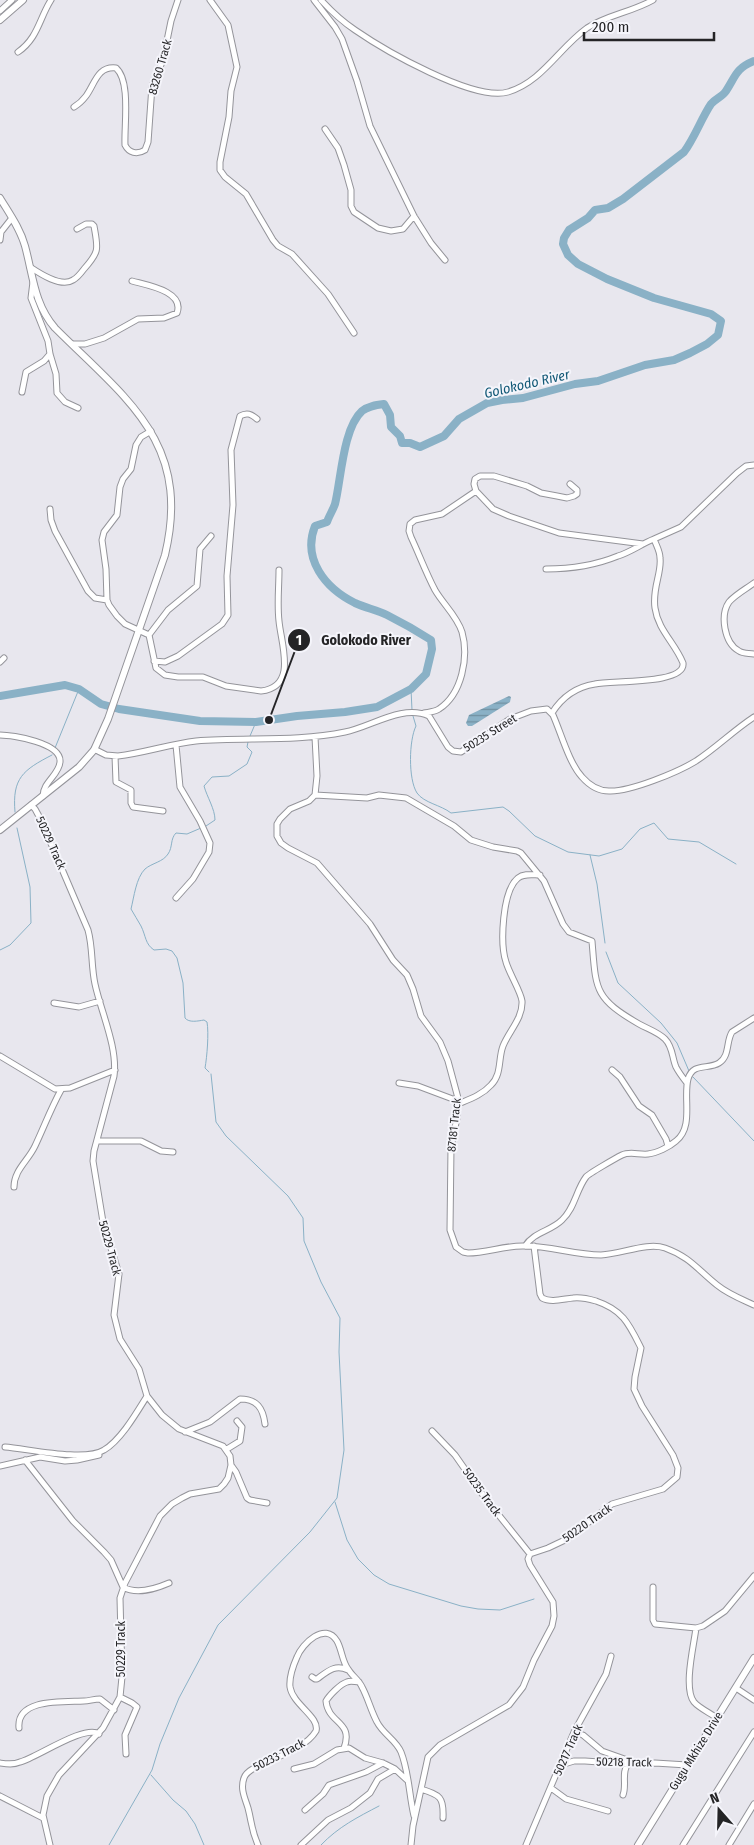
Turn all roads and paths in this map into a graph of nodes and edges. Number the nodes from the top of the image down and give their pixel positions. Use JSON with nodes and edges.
{"nodes":[{"id":1,"x":12,"y":0,"type":"edge"},
{"id":2,"x":23,"y":0,"type":"edge"},
{"id":3,"x":51,"y":0,"type":"edge"},
{"id":4,"x":178,"y":0,"type":"edge"},
{"id":5,"x":210,"y":0,"type":"edge"},
{"id":6,"x":314,"y":0,"type":"edge"},
{"id":7,"x":321,"y":0,"type":"edge"},
{"id":8,"x":653,"y":0,"type":"edge"},
{"id":9,"x":0,"y":12,"type":"edge"},
{"id":10,"x":0,"y":20,"type":"edge"},
{"id":11,"x":18,"y":52,"type":"dead end"},
{"id":12,"x":74,"y":107,"type":"dead end"},
{"id":13,"x":325,"y":129,"type":"dead end"},
{"id":14,"x":0,"y":198,"type":"edge"},
{"id":15,"x":414,"y":216,"type":"junction"},
{"id":16,"x":12,"y":218,"type":"junction"},
{"id":17,"x":76,"y":229,"type":"dead end"},
{"id":18,"x":0,"y":240,"type":"edge"},
{"id":19,"x":445,"y":260,"type":"dead end"},
{"id":20,"x":30,"y":267,"type":"junction"},
{"id":21,"x":132,"y":281,"type":"dead end"},
{"id":22,"x":33,"y":282,"type":"junction"},
{"id":23,"x":354,"y":333,"type":"dead end"},
{"id":24,"x":72,"y":344,"type":"junction"},
{"id":25,"x":50,"y":354,"type":"junction"},
{"id":26,"x":22,"y":392,"type":"dead end"},
{"id":27,"x":78,"y":408,"type":"dead end"},
{"id":28,"x":257,"y":418,"type":"dead end"},
{"id":29,"x":151,"y":431,"type":"junction"},
{"id":30,"x":754,"y":466,"type":"edge"},
{"id":31,"x":570,"y":484,"type":"dead end"},
{"id":32,"x":476,"y":491,"type":"junction"},
{"id":33,"x":50,"y":509,"type":"dead end"},
{"id":34,"x":211,"y":536,"type":"dead end"},
{"id":35,"x":654,"y":539,"type":"junction"},
{"id":36,"x":643,"y":544,"type":"junction"},
{"id":37,"x":546,"y":569,"type":"dead end"},
{"id":38,"x":279,"y":570,"type":"dead end"},
{"id":39,"x":754,"y":584,"type":"edge"},
{"id":40,"x":107,"y":600,"type":"junction"},
{"id":41,"x":138,"y":632,"type":"junction"},
{"id":42,"x":149,"y":635,"type":"junction"},
{"id":43,"x":754,"y":654,"type":"edge"},
{"id":44,"x":154,"y":661,"type":"junction"},
{"id":45,"x":552,"y":713,"type":"junction"},
{"id":46,"x":424,"y":714,"type":"junction"},
{"id":47,"x":754,"y":717,"type":"edge"},
{"id":48,"x":0,"y":735,"type":"edge"},
{"id":49,"x":315,"y":737,"type":"junction"},
{"id":50,"x":176,"y":746,"type":"junction"},
{"id":51,"x":94,"y":748,"type":"junction"},
{"id":52,"x":115,"y":756,"type":"junction"},
{"id":53,"x":315,"y":795,"type":"junction"},
{"id":54,"x":43,"y":796,"type":"junction"},
{"id":55,"x":31,"y":805,"type":"junction"},
{"id":56,"x":163,"y":811,"type":"dead end"},
{"id":57,"x":0,"y":830,"type":"edge"},
{"id":58,"x":540,"y":875,"type":"junction"},
{"id":59,"x":176,"y":898,"type":"dead end"},
{"id":60,"x":100,"y":1001,"type":"junction"},
{"id":61,"x":54,"y":1003,"type":"dead end"},
{"id":62,"x":754,"y":1018,"type":"edge"},
{"id":63,"x":0,"y":1056,"type":"edge"},
{"id":64,"x":115,"y":1070,"type":"junction"},
{"id":65,"x":612,"y":1070,"type":"dead end"},
{"id":66,"x":399,"y":1083,"type":"dead end"},
{"id":67,"x":687,"y":1083,"type":"junction"},
{"id":68,"x":60,"y":1090,"type":"junction"},
{"id":69,"x":458,"y":1103,"type":"junction"},
{"id":70,"x":97,"y":1141,"type":"junction"},
{"id":71,"x":668,"y":1146,"type":"junction"},
{"id":72,"x":173,"y":1152,"type":"dead end"},
{"id":73,"x":14,"y":1187,"type":"dead end"},
{"id":74,"x":525,"y":1246,"type":"junction"},
{"id":75,"x":534,"y":1246,"type":"junction"},
{"id":76,"x":754,"y":1305,"type":"edge"},
{"id":77,"x":147,"y":1396,"type":"junction"},
{"id":78,"x":237,"y":1421,"type":"dead end"},
{"id":79,"x":265,"y":1424,"type":"dead end"},
{"id":80,"x":432,"y":1431,"type":"dead end"},
{"id":81,"x":185,"y":1432,"type":"junction"},
{"id":82,"x":5,"y":1447,"type":"dead end"},
{"id":83,"x":226,"y":1449,"type":"junction"},
{"id":84,"x":104,"y":1450,"type":"junction"},
{"id":85,"x":25,"y":1460,"type":"junction"},
{"id":86,"x":231,"y":1465,"type":"junction"},
{"id":87,"x":0,"y":1466,"type":"edge"},
{"id":88,"x":267,"y":1503,"type":"dead end"},
{"id":89,"x":530,"y":1554,"type":"junction"},
{"id":90,"x":754,"y":1576,"type":"edge"},
{"id":91,"x":169,"y":1583,"type":"dead end"},
{"id":92,"x":123,"y":1587,"type":"junction"},
{"id":93,"x":652,"y":1587,"type":"dead end"},
{"id":94,"x":696,"y":1628,"type":"junction"},
{"id":95,"x":611,"y":1656,"type":"dead end"},
{"id":96,"x":754,"y":1658,"type":"edge"},
{"id":97,"x":348,"y":1670,"type":"junction"},
{"id":98,"x":312,"y":1677,"type":"dead end"},
{"id":99,"x":359,"y":1682,"type":"junction"},
{"id":100,"x":736,"y":1688,"type":"junction"},
{"id":101,"x":120,"y":1697,"type":"junction"},
{"id":102,"x":754,"y":1700,"type":"edge"},
{"id":103,"x":114,"y":1710,"type":"junction"},
{"id":104,"x":716,"y":1718,"type":"junction"},
{"id":105,"x":19,"y":1728,"type":"dead end"},
{"id":106,"x":574,"y":1732,"type":"junction"},
{"id":107,"x":754,"y":1732,"type":"edge"},
{"id":108,"x":99,"y":1734,"type":"junction"},
{"id":109,"x":344,"y":1748,"type":"junction"},
{"id":110,"x":126,"y":1754,"type":"dead end"},
{"id":111,"x":0,"y":1763,"type":"edge"},
{"id":112,"x":383,"y":1763,"type":"junction"},
{"id":113,"x":628,"y":1764,"type":"junction"},
{"id":114,"x":636,"y":1764,"type":"junction"},
{"id":115,"x":561,"y":1765,"type":"junction"},
{"id":116,"x":687,"y":1765,"type":"junction"},
{"id":117,"x":395,"y":1769,"type":"junction"},
{"id":118,"x":294,"y":1770,"type":"dead end"},
{"id":119,"x":408,"y":1782,"type":"junction"},
{"id":120,"x":551,"y":1788,"type":"junction"},
{"id":121,"x":421,"y":1789,"type":"junction"},
{"id":122,"x":623,"y":1795,"type":"dead end"},
{"id":123,"x":0,"y":1796,"type":"edge"},
{"id":124,"x":754,"y":1804,"type":"edge"},
{"id":125,"x":305,"y":1810,"type":"dead end"},
{"id":126,"x":608,"y":1811,"type":"dead end"},
{"id":127,"x":43,"y":1818,"type":"junction"},
{"id":128,"x":414,"y":1818,"type":"junction"},
{"id":129,"x":444,"y":1818,"type":"dead end"},
{"id":130,"x":50,"y":1845,"type":"edge"},
{"id":131,"x":258,"y":1845,"type":"edge"},
{"id":132,"x":301,"y":1845,"type":"edge"},
{"id":133,"x":411,"y":1845,"type":"edge"},
{"id":134,"x":526,"y":1845,"type":"edge"},
{"id":135,"x":638,"y":1845,"type":"edge"},
{"id":136,"x":683,"y":1845,"type":"edge"},
{"id":137,"x":729,"y":1845,"type":"edge"}],
"edges":[{"from":1,"to":9,"type":"street"},
{"from":2,"to":10,"type":"street"},
{"from":3,"to":11,"type":"street"},
{"from":4,"to":12,"type":"street","name":"83260 Track"},
{"from":5,"to":23,"type":"street"},
{"from":6,"to":15,"type":"street"},
{"from":7,"to":8,"type":"street"},
{"from":13,"to":15,"type":"street"},
{"from":14,"to":16,"type":"street"},
{"from":15,"to":19,"type":"street"},
{"from":16,"to":18,"type":"street"},
{"from":16,"to":20,"type":"street"},
{"from":17,"to":20,"type":"street"},
{"from":20,"to":22,"type":"street"},
{"from":21,"to":24,"type":"street"},
{"from":22,"to":24,"type":"street"},
{"from":22,"to":25,"type":"street"},
{"from":24,"to":29,"type":"street"},
{"from":25,"to":26,"type":"street"},
{"from":25,"to":27,"type":"street"},
{"from":28,"to":44,"type":"street"},
{"from":29,"to":40,"type":"street"},
{"from":29,"to":41,"type":"street"},
{"from":30,"to":35,"type":"street"},
{"from":31,"to":32,"type":"street"},
{"from":32,"to":36,"type":"street"},
{"from":32,"to":46,"type":"street"},
{"from":33,"to":40,"type":"street"},
{"from":34,"to":42,"type":"street"},
{"from":35,"to":36,"type":"street"},
{"from":35,"to":45,"type":"street"},
{"from":36,"to":37,"type":"street"},
{"from":38,"to":44,"type":"street"},
{"from":39,"to":43,"type":"street"},
{"from":40,"to":41,"type":"street"},
{"from":41,"to":42,"type":"street"},
{"from":41,"to":51,"type":"street"},
{"from":42,"to":44,"type":"street"},
{"from":45,"to":46,"type":"street","name":"50235 Street"},
{"from":45,"to":47,"type":"street"},
{"from":46,"to":49,"type":"street"},
{"from":48,"to":54,"type":"street"},
{"from":49,"to":50,"type":"street"},
{"from":49,"to":53,"type":"street"},
{"from":50,"to":52,"type":"street"},
{"from":50,"to":59,"type":"street"},
{"from":51,"to":52,"type":"street"},
{"from":51,"to":54,"type":"street"},
{"from":52,"to":56,"type":"street"},
{"from":53,"to":58,"type":"street"},
{"from":53,"to":69,"type":"street","name":"87181 Track"},
{"from":54,"to":55,"type":"street"},
{"from":55,"to":57,"type":"street"},
{"from":55,"to":60,"type":"street","name":"50229 Track"},
{"from":58,"to":67,"type":"street"},
{"from":58,"to":69,"type":"street"},
{"from":60,"to":61,"type":"street"},
{"from":60,"to":64,"type":"street","name":"50229 Track"},
{"from":62,"to":67,"type":"street"},
{"from":63,"to":68,"type":"street"},
{"from":64,"to":68,"type":"street"},
{"from":64,"to":70,"type":"street","name":"50229 Track"},
{"from":65,"to":71,"type":"street"},
{"from":66,"to":69,"type":"street"},
{"from":67,"to":71,"type":"street"},
{"from":68,"to":73,"type":"street"},
{"from":69,"to":74,"type":"street","name":"87181 Track"},
{"from":70,"to":72,"type":"street"},
{"from":70,"to":77,"type":"street","name":"50229 Track"},
{"from":71,"to":74,"type":"street"},
{"from":74,"to":75,"type":"street","name":"87181 Track"},
{"from":75,"to":76,"type":"street","name":"87181 Track"},
{"from":75,"to":89,"type":"street","name":"50220 Track"},
{"from":77,"to":81,"type":"street","name":"50229 Track"},
{"from":77,"to":84,"type":"street"},
{"from":78,"to":83,"type":"street"},
{"from":79,"to":81,"type":"street"},
{"from":80,"to":89,"type":"street","name":"50235 Track"},
{"from":81,"to":83,"type":"street","name":"50229 Track"},
{"from":82,"to":84,"type":"street"},
{"from":83,"to":86,"type":"street"},
{"from":84,"to":85,"type":"street"},
{"from":85,"to":87,"type":"street"},
{"from":85,"to":92,"type":"street"},
{"from":86,"to":88,"type":"street"},
{"from":86,"to":92,"type":"street","name":"50229 Track"},
{"from":89,"to":121,"type":"street"},
{"from":90,"to":94,"type":"street"},
{"from":91,"to":92,"type":"street"},
{"from":92,"to":101,"type":"street","name":"50229 Track"},
{"from":93,"to":94,"type":"street"},
{"from":94,"to":104,"type":"street"},
{"from":95,"to":106,"type":"street","name":"50217 Track"},
{"from":96,"to":100,"type":"street","name":"Gugu Mkhize Drive"},
{"from":97,"to":98,"type":"street"},
{"from":97,"to":99,"type":"street","name":"50233 Track"},
{"from":97,"to":131,"type":"street","name":"50233 Track"},
{"from":99,"to":109,"type":"street"},
{"from":99,"to":119,"type":"street","name":"50233 Track"},
{"from":100,"to":102,"type":"street"},
{"from":100,"to":104,"type":"street","name":"Gugu Mkhize Drive"},
{"from":101,"to":103,"type":"street","name":"50229 Track"},
{"from":101,"to":110,"type":"street"},
{"from":103,"to":105,"type":"street"},
{"from":103,"to":108,"type":"street","name":"50229 Track"},
{"from":104,"to":116,"type":"street","name":"Gugu Mkhize Drive"},
{"from":106,"to":114,"type":"street"},
{"from":106,"to":115,"type":"street","name":"50217 Track"},
{"from":107,"to":136,"type":"street"},
{"from":108,"to":111,"type":"street"},
{"from":108,"to":127,"type":"street","name":"50229 Track"},
{"from":109,"to":112,"type":"street"},
{"from":109,"to":118,"type":"street"},
{"from":112,"to":117,"type":"street"},
{"from":112,"to":125,"type":"street"},
{"from":113,"to":114,"type":"street","name":"50218 Track"},
{"from":113,"to":115,"type":"street","name":"50218 Track"},
{"from":113,"to":122,"type":"street"},
{"from":114,"to":116,"type":"street","name":"50218 Track"},
{"from":115,"to":120,"type":"street","name":"50217 Track"},
{"from":116,"to":135,"type":"street","name":"Gugu Mkhize Drive"},
{"from":117,"to":119,"type":"street"},
{"from":117,"to":132,"type":"street"},
{"from":119,"to":128,"type":"street","name":"50233 Track"},
{"from":120,"to":126,"type":"street"},
{"from":120,"to":134,"type":"street","name":"50217 Track"},
{"from":121,"to":128,"type":"street"},
{"from":121,"to":129,"type":"street"},
{"from":123,"to":127,"type":"street"},
{"from":124,"to":137,"type":"street"},
{"from":127,"to":130,"type":"street","name":"50229 Track"},
{"from":128,"to":133,"type":"street"}]}
